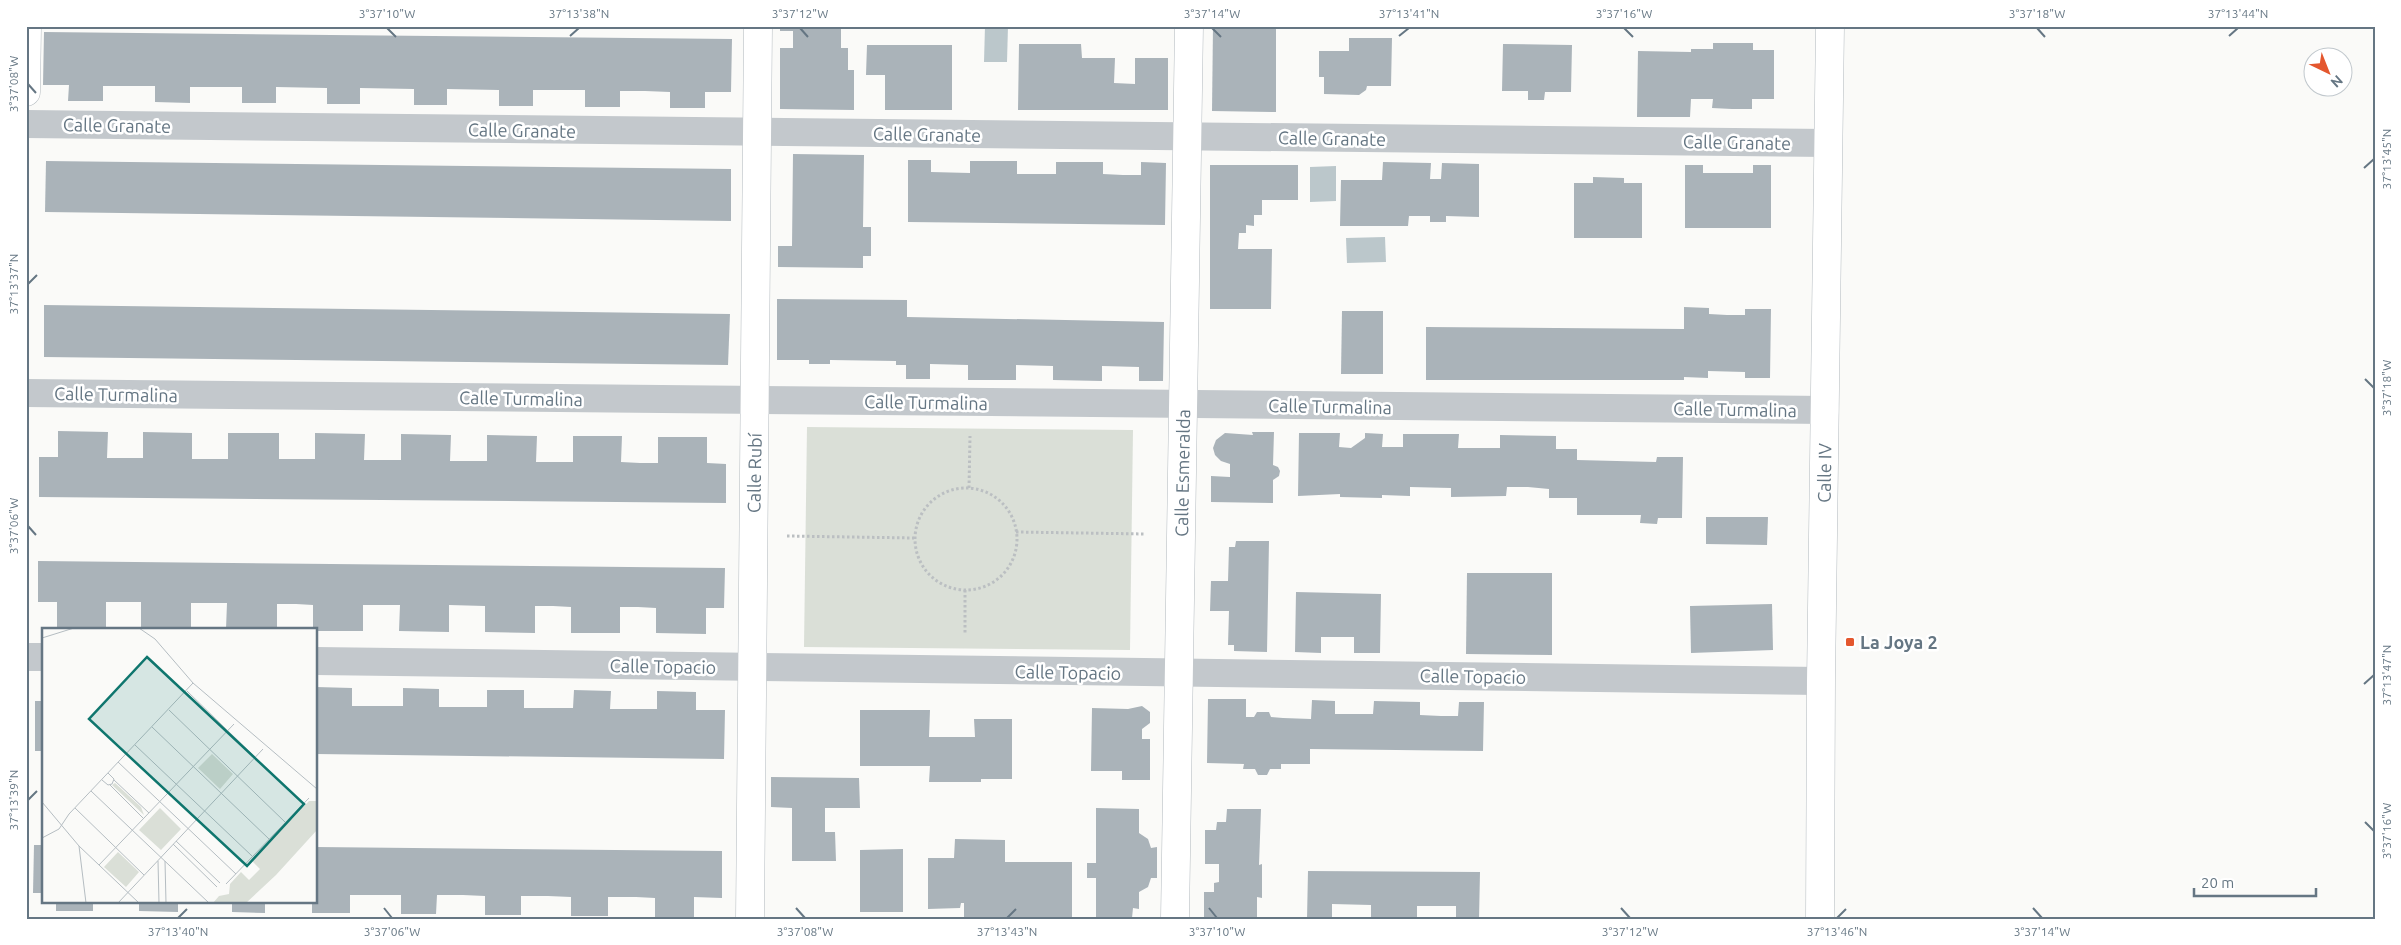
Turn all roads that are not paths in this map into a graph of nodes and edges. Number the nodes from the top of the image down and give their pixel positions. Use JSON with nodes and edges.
{"nodes":[{"id":1,"x":27,"y":26,"type":"edge"},
{"id":2,"x":758,"y":26,"type":"edge"},
{"id":3,"x":1189,"y":26,"type":"edge"},
{"id":4,"x":1830,"y":26,"type":"edge"},
{"id":5,"x":26,"y":92,"type":"edge"},
{"id":6,"x":26,"y":124,"type":"edge"},
{"id":7,"x":758,"y":132,"type":"junction"},
{"id":8,"x":1187,"y":136,"type":"junction"},
{"id":9,"x":1828,"y":144,"type":"junction"},
{"id":10,"x":26,"y":393,"type":"edge"},
{"id":11,"x":755,"y":400,"type":"junction"},
{"id":12,"x":1184,"y":404,"type":"junction"},
{"id":13,"x":1825,"y":410,"type":"junction"},
{"id":14,"x":26,"y":657,"type":"edge"},
{"id":15,"x":42,"y":657,"type":"edge"},
{"id":16,"x":318,"y":661,"type":"edge"},
{"id":17,"x":752,"y":668,"type":"junction"},
{"id":18,"x":1179,"y":673,"type":"junction"},
{"id":19,"x":1821,"y":681,"type":"junction"},
{"id":20,"x":750,"y":919,"type":"edge"},
{"id":21,"x":1175,"y":919,"type":"edge"},
{"id":22,"x":1820,"y":919,"type":"edge"}],
"edges":[{"from":1,"to":5,"type":"street"},
{"from":2,"to":7,"type":"street","name":"Calle Rubí"},
{"from":3,"to":8,"type":"street","name":"Calle Esmeralda"},
{"from":4,"to":9,"type":"street","name":"Calle IV"},
{"from":6,"to":7,"type":"street","name":"Calle Granate"},
{"from":7,"to":8,"type":"street","name":"Calle Granate"},
{"from":7,"to":11,"type":"street","name":"Calle Rubí"},
{"from":8,"to":9,"type":"street","name":"Calle Granate"},
{"from":8,"to":12,"type":"street","name":"Calle Esmeralda"},
{"from":9,"to":13,"type":"street","name":"Calle IV"},
{"from":10,"to":11,"type":"street","name":"Calle Turmalina"},
{"from":11,"to":12,"type":"street","name":"Calle Turmalina"},
{"from":11,"to":17,"type":"street","name":"Calle Rubí"},
{"from":12,"to":13,"type":"street","name":"Calle Turmalina"},
{"from":12,"to":18,"type":"street","name":"Calle Esmeralda"},
{"from":13,"to":19,"type":"street","name":"Calle IV"},
{"from":14,"to":15,"type":"street"},
{"from":16,"to":17,"type":"street","name":"Calle Topacio"},
{"from":17,"to":18,"type":"street","name":"Calle Topacio"},
{"from":17,"to":20,"type":"street","name":"Calle Rubí"},
{"from":18,"to":19,"type":"street","name":"Calle Topacio"},
{"from":18,"to":21,"type":"street","name":"Calle Esmeralda"},
{"from":19,"to":22,"type":"street","name":"Calle IV"}]}
